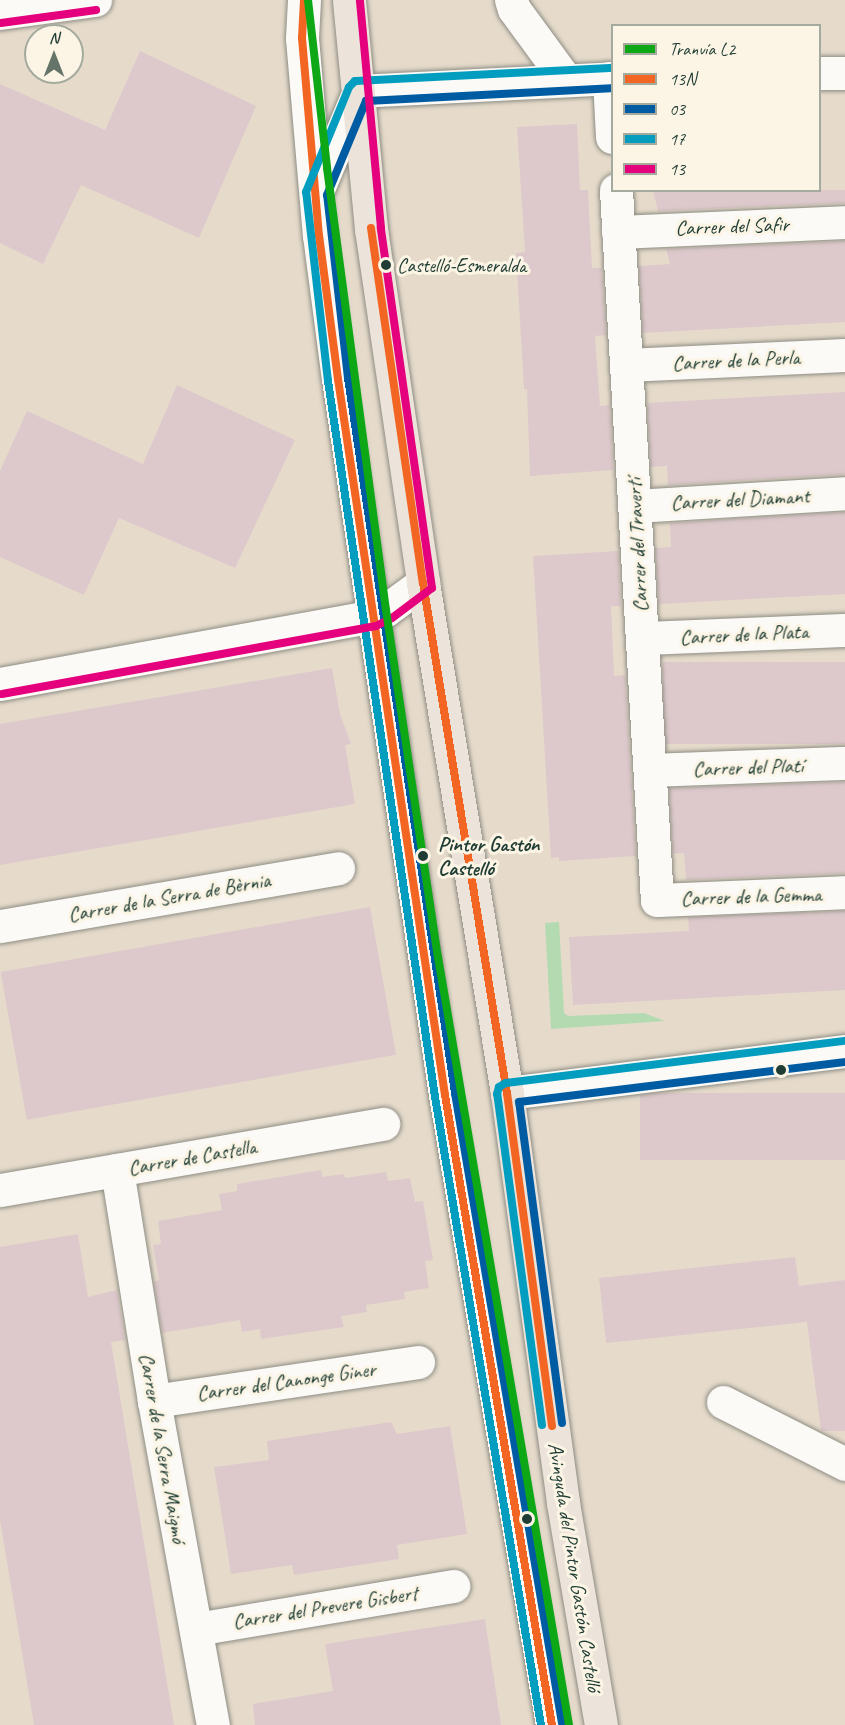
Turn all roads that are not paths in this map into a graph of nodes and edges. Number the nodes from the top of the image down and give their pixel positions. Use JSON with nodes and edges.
{"nodes":[{"id":1,"x":95,"y":0,"type":"edge"},
{"id":2,"x":304,"y":0,"type":"edge"},
{"id":3,"x":349,"y":0,"type":"edge"},
{"id":4,"x":507,"y":3,"type":"edge"},
{"id":5,"x":1,"y":9,"type":"edge"},
{"id":6,"x":821,"y":73,"type":"edge"},
{"id":7,"x":845,"y":73,"type":"edge"},
{"id":8,"x":611,"y":78,"type":"edge"},
{"id":9,"x":566,"y":80,"type":"junction"},
{"id":10,"x":359,"y":91,"type":"junction"},
{"id":11,"x":616,"y":192,"type":"edge"},
{"id":12,"x":316,"y":193,"type":"junction"},
{"id":13,"x":845,"y":222,"type":"edge"},
{"id":14,"x":618,"y":232,"type":"junction"},
{"id":15,"x":845,"y":355,"type":"edge"},
{"id":16,"x":626,"y":365,"type":"junction"},
{"id":17,"x":845,"y":494,"type":"edge"},
{"id":18,"x":635,"y":506,"type":"junction"},
{"id":19,"x":423,"y":583,"type":"junction"},
{"id":20,"x":373,"y":616,"type":"junction"},
{"id":21,"x":845,"y":630,"type":"edge"},
{"id":22,"x":643,"y":638,"type":"junction"},
{"id":23,"x":0,"y":684,"type":"edge"},
{"id":24,"x":845,"y":763,"type":"edge"},
{"id":25,"x":652,"y":770,"type":"junction"},
{"id":26,"x":338,"y":868,"type":"dead end"},
{"id":27,"x":845,"y":892,"type":"edge"},
{"id":28,"x":657,"y":900,"type":"joint"},
{"id":29,"x":0,"y":926,"type":"edge"},
{"id":30,"x":845,"y":1051,"type":"edge"},
{"id":31,"x":507,"y":1093,"type":"junction"},
{"id":32,"x":383,"y":1124,"type":"dead end"},
{"id":33,"x":117,"y":1170,"type":"junction"},
{"id":34,"x":0,"y":1190,"type":"edge"},
{"id":35,"x":418,"y":1362,"type":"dead end"},
{"id":36,"x":154,"y":1401,"type":"junction"},
{"id":37,"x":723,"y":1401,"type":"dead end"},
{"id":38,"x":845,"y":1464,"type":"edge"},
{"id":39,"x":453,"y":1586,"type":"dead end"},
{"id":40,"x":196,"y":1629,"type":"junction"},
{"id":41,"x":213,"y":1725,"type":"edge"},
{"id":42,"x":552,"y":1725,"type":"edge"},
{"id":43,"x":601,"y":1725,"type":"edge"}],
"edges":[{"from":1,"to":5,"type":"street"},
{"from":2,"to":12,"type":"street","name":"Avinguda del Pintor Gastón Castelló"},
{"from":3,"to":10,"type":"main road","name":"Avinguda del Pintor Gastón Castelló"},
{"from":4,"to":9,"type":"street"},
{"from":6,"to":7,"type":"street"},
{"from":8,"to":9,"type":"street"},
{"from":9,"to":10,"type":"street"},
{"from":10,"to":12,"type":"street","name":"Avinguda del Pintor Gastón Castelló"},
{"from":10,"to":19,"type":"main road","name":"Avinguda del Pintor Gastón Castelló"},
{"from":11,"to":14,"type":"street","name":"Carrer del Travertí"},
{"from":12,"to":20,"type":"street","name":"Avinguda del Pintor Gastón Castelló"},
{"from":13,"to":14,"type":"street","name":"Carrer del Safir"},
{"from":14,"to":16,"type":"street","name":"Carrer del Travertí"},
{"from":15,"to":16,"type":"street","name":"Carrer de la Perla"},
{"from":16,"to":18,"type":"street","name":"Carrer del Travertí"},
{"from":17,"to":18,"type":"street","name":"Carrer del Diamant"},
{"from":18,"to":22,"type":"street","name":"Carrer del Travertí"},
{"from":19,"to":20,"type":"street"},
{"from":19,"to":31,"type":"main road","name":"Avinguda del Pintor Gastón Castelló"},
{"from":20,"to":23,"type":"street"},
{"from":20,"to":42,"type":"street","name":"Avinguda del Pintor Gastón Castelló"},
{"from":21,"to":22,"type":"street","name":"Carrer de la Plata"},
{"from":22,"to":25,"type":"street","name":"Carrer del Travertí"},
{"from":24,"to":25,"type":"street","name":"Carrer del Platí"},
{"from":25,"to":28,"type":"street","name":"Carrer del Travertí"},
{"from":26,"to":29,"type":"street","name":"Carrer de la Serra de Bèrnia"},
{"from":27,"to":28,"type":"street","name":"Carrer de la Gemma"},
{"from":30,"to":31,"type":"street"},
{"from":31,"to":43,"type":"main road","name":"Avinguda del Pintor Gastón Castelló"},
{"from":32,"to":33,"type":"street","name":"Carrer de Castella"},
{"from":33,"to":34,"type":"street","name":"Carrer de Castella"},
{"from":33,"to":36,"type":"street","name":"Carrer de la Serra Maigmó"},
{"from":35,"to":36,"type":"street","name":"Carrer del Canonge Giner"},
{"from":36,"to":40,"type":"street","name":"Carrer de la Serra Maigmó"},
{"from":37,"to":38,"type":"street"},
{"from":39,"to":40,"type":"street","name":"Carrer del Prevere Gisbert"},
{"from":40,"to":41,"type":"street","name":"Carrer de la Serra Maigmó"}]}
